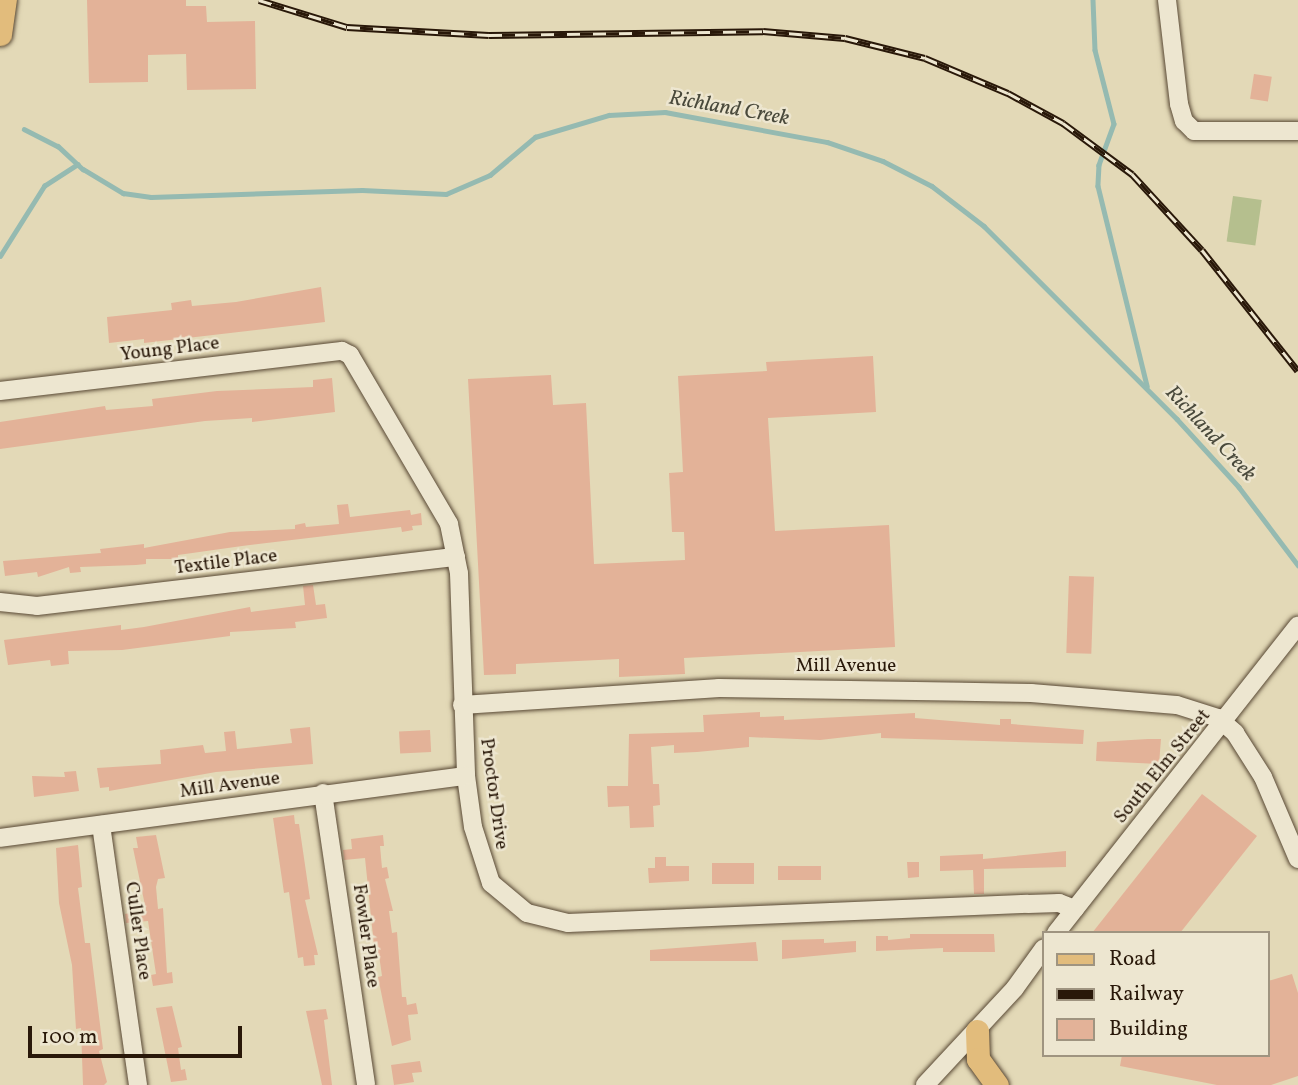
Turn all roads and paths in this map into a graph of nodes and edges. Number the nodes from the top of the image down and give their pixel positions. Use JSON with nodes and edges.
{"nodes":[{"id":1,"x":5,"y":0,"type":"edge"},
{"id":2,"x":1167,"y":0,"type":"edge"},
{"id":3,"x":0,"y":34,"type":"edge"},
{"id":4,"x":1298,"y":131,"type":"edge"},
{"id":5,"x":345,"y":352,"type":"joint"},
{"id":6,"x":0,"y":391,"type":"edge"},
{"id":7,"x":456,"y":557,"type":"junction"},
{"id":8,"x":5,"y":606,"type":"edge"},
{"id":9,"x":1298,"y":626,"type":"edge"},
{"id":10,"x":462,"y":705,"type":"junction"},
{"id":11,"x":1225,"y":724,"type":"junction"},
{"id":12,"x":466,"y":776,"type":"junction"},
{"id":13,"x":323,"y":793,"type":"junction"},
{"id":14,"x":101,"y":825,"type":"junction"},
{"id":15,"x":1,"y":835,"type":"edge"},
{"id":16,"x":1298,"y":859,"type":"edge"},
{"id":17,"x":1075,"y":909,"type":"junction"},
{"id":18,"x":1058,"y":931,"type":"edge"},
{"id":19,"x":1042,"y":950,"type":"edge"},
{"id":20,"x":977,"y":1031,"type":"junction"},
{"id":21,"x":138,"y":1085,"type":"edge"},
{"id":22,"x":366,"y":1085,"type":"edge"},
{"id":23,"x":925,"y":1085,"type":"edge"},
{"id":24,"x":996,"y":1085,"type":"edge"}],
"edges":[{"from":1,"to":3,"type":"main road"},
{"from":2,"to":4,"type":"street"},
{"from":5,"to":6,"type":"street","name":"Young Place"},
{"from":5,"to":7,"type":"street","name":"Proctor Drive"},
{"from":7,"to":8,"type":"street","name":"Textile Place"},
{"from":7,"to":10,"type":"street","name":"Proctor Drive"},
{"from":9,"to":11,"type":"street","name":"South Elm Street"},
{"from":10,"to":11,"type":"street","name":"Mill Avenue"},
{"from":10,"to":12,"type":"street","name":"Proctor Drive"},
{"from":11,"to":16,"type":"street"},
{"from":11,"to":17,"type":"street","name":"South Elm Street"},
{"from":12,"to":13,"type":"street","name":"Mill Avenue"},
{"from":12,"to":17,"type":"street","name":"Proctor Drive"},
{"from":13,"to":14,"type":"street","name":"Mill Avenue"},
{"from":13,"to":22,"type":"street","name":"Fowler Place"},
{"from":14,"to":15,"type":"street","name":"Mill Avenue"},
{"from":14,"to":21,"type":"street","name":"Culler Place"},
{"from":17,"to":18,"type":"street","name":"South Elm Street"},
{"from":19,"to":20,"type":"street"},
{"from":20,"to":23,"type":"street"},
{"from":20,"to":24,"type":"main road"}]}
